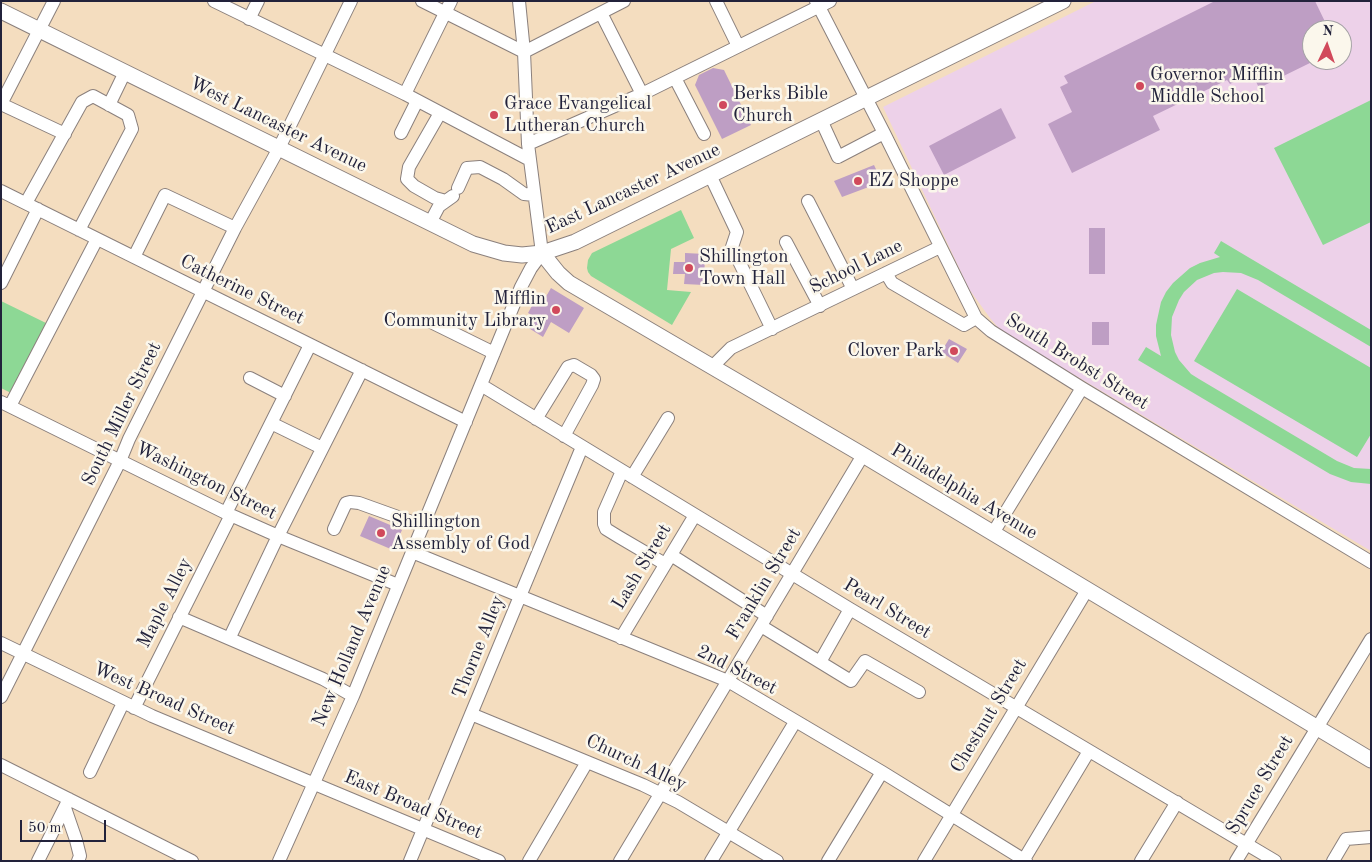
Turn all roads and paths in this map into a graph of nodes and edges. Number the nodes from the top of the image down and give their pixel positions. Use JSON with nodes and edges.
{"nodes":[{"id":1,"x":54,"y":1,"type":"edge"},
{"id":2,"x":214,"y":1,"type":"edge"},
{"id":3,"x":258,"y":1,"type":"edge"},
{"id":4,"x":351,"y":1,"type":"edge"},
{"id":5,"x":422,"y":1,"type":"edge"},
{"id":6,"x":519,"y":1,"type":"edge"},
{"id":7,"x":624,"y":1,"type":"edge"},
{"id":8,"x":716,"y":1,"type":"edge"},
{"id":9,"x":1063,"y":1,"type":"edge"},
{"id":10,"x":821,"y":3,"type":"edge"},
{"id":11,"x":449,"y":7,"type":"edge"},
{"id":12,"x":1,"y":11,"type":"edge"},
{"id":13,"x":601,"y":13,"type":"junction"},
{"id":14,"x":249,"y":19,"type":"junction"},
{"id":15,"x":39,"y":30,"type":"junction"},
{"id":16,"x":738,"y":46,"type":"junction"},
{"id":17,"x":524,"y":52,"type":"junction"},
{"id":18,"x":325,"y":55,"type":"junction"},
{"id":19,"x":125,"y":72,"type":"junction"},
{"id":20,"x":675,"y":78,"type":"junction"},
{"id":21,"x":405,"y":94,"type":"junction"},
{"id":22,"x":642,"y":94,"type":"junction"},
{"id":23,"x":866,"y":98,"type":"junction"},
{"id":24,"x":417,"y":101,"type":"junction"},
{"id":25,"x":1,"y":104,"type":"edge"},
{"id":26,"x":109,"y":104,"type":"junction"},
{"id":27,"x":440,"y":113,"type":"junction"},
{"id":28,"x":821,"y":120,"type":"junction"},
{"id":29,"x":401,"y":133,"type":"dead end"},
{"id":30,"x":884,"y":133,"type":"junction"},
{"id":31,"x":64,"y":134,"type":"junction"},
{"id":32,"x":704,"y":134,"type":"dead end"},
{"id":33,"x":528,"y":144,"type":"junction"},
{"id":34,"x":279,"y":148,"type":"junction"},
{"id":35,"x":530,"y":160,"type":"junction"},
{"id":36,"x":710,"y":175,"type":"junction"},
{"id":37,"x":1,"y":191,"type":"edge"},
{"id":38,"x":452,"y":195,"type":"junction"},
{"id":39,"x":534,"y":195,"type":"junction"},
{"id":40,"x":808,"y":201,"type":"dead end"},
{"id":41,"x":26,"y":203,"type":"junction"},
{"id":42,"x":38,"y":209,"type":"junction"},
{"id":43,"x":430,"y":223,"type":"junction"},
{"id":44,"x":235,"y":228,"type":"junction"},
{"id":45,"x":79,"y":230,"type":"junction"},
{"id":46,"x":97,"y":239,"type":"junction"},
{"id":47,"x":786,"y":242,"type":"dead end"},
{"id":48,"x":940,"y":247,"type":"junction"},
{"id":49,"x":542,"y":253,"type":"junction"},
{"id":50,"x":134,"y":257,"type":"junction"},
{"id":51,"x":886,"y":274,"type":"junction"},
{"id":52,"x":1,"y":283,"type":"edge"},
{"id":53,"x":853,"y":289,"type":"junction"},
{"id":54,"x":204,"y":292,"type":"junction"},
{"id":55,"x":820,"y":306,"type":"junction"},
{"id":56,"x":976,"y":318,"type":"junction"},
{"id":57,"x":431,"y":322,"type":"dead end"},
{"id":58,"x":772,"y":328,"type":"junction"},
{"id":59,"x":310,"y":345,"type":"junction"},
{"id":60,"x":494,"y":353,"type":"junction"},
{"id":61,"x":713,"y":366,"type":"junction"},
{"id":62,"x":362,"y":370,"type":"junction"},
{"id":63,"x":250,"y":378,"type":"dead end"},
{"id":64,"x":481,"y":385,"type":"junction"},
{"id":65,"x":1082,"y":388,"type":"junction"},
{"id":66,"x":285,"y":396,"type":"junction"},
{"id":67,"x":4,"y":406,"type":"edge"},
{"id":68,"x":668,"y":418,"type":"dead end"},
{"id":69,"x":536,"y":419,"type":"junction"},
{"id":70,"x":466,"y":422,"type":"junction"},
{"id":71,"x":271,"y":423,"type":"junction"},
{"id":72,"x":564,"y":436,"type":"junction"},
{"id":73,"x":582,"y":446,"type":"junction"},
{"id":74,"x":322,"y":448,"type":"junction"},
{"id":75,"x":863,"y":455,"type":"junction"},
{"id":76,"x":120,"y":461,"type":"junction"},
{"id":77,"x":627,"y":474,"type":"junction"},
{"id":78,"x":228,"y":514,"type":"junction"},
{"id":79,"x":695,"y":515,"type":"junction"},
{"id":80,"x":423,"y":526,"type":"junction"},
{"id":81,"x":334,"y":528,"type":"dead end"},
{"id":82,"x":993,"y":534,"type":"junction"},
{"id":83,"x":278,"y":536,"type":"junction"},
{"id":84,"x":412,"y":552,"type":"junction"},
{"id":85,"x":668,"y":560,"type":"junction"},
{"id":86,"x":1371,"y":562,"type":"edge"},
{"id":87,"x":792,"y":574,"type":"junction"},
{"id":88,"x":398,"y":585,"type":"junction"},
{"id":89,"x":1087,"y":590,"type":"junction"},
{"id":90,"x":519,"y":596,"type":"junction"},
{"id":91,"x":850,"y":609,"type":"junction"},
{"id":92,"x":179,"y":617,"type":"junction"},
{"id":93,"x":764,"y":621,"type":"junction"},
{"id":94,"x":230,"y":637,"type":"junction"},
{"id":95,"x":621,"y":638,"type":"junction"},
{"id":96,"x":1371,"y":639,"type":"edge"},
{"id":97,"x":1,"y":643,"type":"edge"},
{"id":98,"x":22,"y":653,"type":"junction"},
{"id":99,"x":820,"y":662,"type":"junction"},
{"id":100,"x":728,"y":681,"type":"junction"},
{"id":101,"x":920,"y":692,"type":"dead end"},
{"id":102,"x":353,"y":696,"type":"junction"},
{"id":103,"x":1,"y":697,"type":"edge"},
{"id":104,"x":128,"y":706,"type":"junction"},
{"id":105,"x":1016,"y":708,"type":"junction"},
{"id":106,"x":472,"y":714,"type":"junction"},
{"id":107,"x":796,"y":722,"type":"junction"},
{"id":108,"x":1316,"y":728,"type":"junction"},
{"id":109,"x":1089,"y":751,"type":"junction"},
{"id":110,"x":1371,"y":760,"type":"edge"},
{"id":111,"x":587,"y":762,"type":"junction"},
{"id":112,"x":1,"y":765,"type":"edge"},
{"id":113,"x":90,"y":772,"type":"dead end"},
{"id":114,"x":882,"y":772,"type":"junction"},
{"id":115,"x":314,"y":784,"type":"junction"},
{"id":116,"x":660,"y":793,"type":"junction"},
{"id":117,"x":1177,"y":802,"type":"junction"},
{"id":118,"x":67,"y":803,"type":"junction"},
{"id":119,"x":951,"y":815,"type":"junction"},
{"id":120,"x":423,"y":830,"type":"junction"},
{"id":121,"x":728,"y":832,"type":"junction"},
{"id":122,"x":1371,"y":837,"type":"edge"},
{"id":123,"x":1247,"y":844,"type":"junction"},
{"id":124,"x":1024,"y":860,"type":"edge"},
{"id":125,"x":38,"y":861,"type":"edge"},
{"id":126,"x":78,"y":861,"type":"edge"},
{"id":127,"x":192,"y":861,"type":"edge"},
{"id":128,"x":278,"y":861,"type":"edge"},
{"id":129,"x":410,"y":861,"type":"edge"},
{"id":130,"x":499,"y":861,"type":"edge"},
{"id":131,"x":529,"y":861,"type":"edge"},
{"id":132,"x":620,"y":861,"type":"edge"},
{"id":133,"x":712,"y":861,"type":"edge"},
{"id":134,"x":777,"y":861,"type":"edge"},
{"id":135,"x":828,"y":861,"type":"edge"},
{"id":136,"x":924,"y":861,"type":"edge"},
{"id":137,"x":1141,"y":861,"type":"edge"},
{"id":138,"x":1236,"y":861,"type":"edge"},
{"id":139,"x":1275,"y":861,"type":"edge"},
{"id":140,"x":1333,"y":861,"type":"edge"}],
"edges":[{"from":1,"to":15,"type":"street"},
{"from":2,"to":14,"type":"street"},
{"from":3,"to":14,"type":"street"},
{"from":4,"to":18,"type":"street","name":"South Miller Street"},
{"from":5,"to":11,"type":"street"},
{"from":6,"to":17,"type":"street"},
{"from":7,"to":13,"type":"street"},
{"from":8,"to":16,"type":"street"},
{"from":9,"to":23,"type":"main road","name":"East Lancaster Avenue"},
{"from":10,"to":16,"type":"street"},
{"from":10,"to":23,"type":"street","name":"South Brobst Street"},
{"from":11,"to":17,"type":"street"},
{"from":11,"to":21,"type":"street"},
{"from":12,"to":15,"type":"main road","name":"West Lancaster Avenue"},
{"from":13,"to":17,"type":"street"},
{"from":13,"to":22,"type":"street"},
{"from":14,"to":18,"type":"street"},
{"from":15,"to":19,"type":"main road","name":"West Lancaster Avenue"},
{"from":15,"to":25,"type":"street"},
{"from":16,"to":20,"type":"street"},
{"from":17,"to":33,"type":"street"},
{"from":18,"to":21,"type":"street"},
{"from":18,"to":34,"type":"street","name":"South Miller Street"},
{"from":19,"to":26,"type":"street"},
{"from":19,"to":34,"type":"main road","name":"West Lancaster Avenue"},
{"from":20,"to":22,"type":"street"},
{"from":20,"to":32,"type":"street"},
{"from":21,"to":24,"type":"street"},
{"from":22,"to":33,"type":"street"},
{"from":23,"to":28,"type":"main road","name":"East Lancaster Avenue"},
{"from":23,"to":30,"type":"street","name":"South Brobst Street"},
{"from":24,"to":27,"type":"street"},
{"from":24,"to":29,"type":"street"},
{"from":25,"to":31,"type":"street"},
{"from":26,"to":31,"type":"street"},
{"from":26,"to":45,"type":"street"},
{"from":27,"to":35,"type":"street"},
{"from":27,"to":38,"type":"street"},
{"from":28,"to":30,"type":"street"},
{"from":28,"to":36,"type":"main road","name":"East Lancaster Avenue"},
{"from":30,"to":48,"type":"street","name":"South Brobst Street"},
{"from":31,"to":41,"type":"street"},
{"from":33,"to":35,"type":"street"},
{"from":34,"to":43,"type":"main road","name":"West Lancaster Avenue"},
{"from":34,"to":44,"type":"street","name":"South Miller Street"},
{"from":35,"to":39,"type":"street"},
{"from":36,"to":49,"type":"main road","name":"East Lancaster Avenue"},
{"from":36,"to":58,"type":"street"},
{"from":37,"to":41,"type":"street","name":"Catherine Street"},
{"from":38,"to":39,"type":"street"},
{"from":38,"to":43,"type":"street"},
{"from":39,"to":49,"type":"street"},
{"from":40,"to":53,"type":"street"},
{"from":41,"to":42,"type":"street","name":"Catherine Street"},
{"from":42,"to":45,"type":"street","name":"Catherine Street"},
{"from":42,"to":52,"type":"street"},
{"from":43,"to":49,"type":"main road","name":"West Lancaster Avenue"},
{"from":44,"to":50,"type":"street"},
{"from":44,"to":54,"type":"street","name":"South Miller Street"},
{"from":45,"to":46,"type":"street","name":"Catherine Street"},
{"from":46,"to":50,"type":"street","name":"Catherine Street"},
{"from":46,"to":67,"type":"street"},
{"from":47,"to":55,"type":"street"},
{"from":48,"to":51,"type":"street","name":"School Lane"},
{"from":48,"to":56,"type":"street","name":"South Brobst Street"},
{"from":49,"to":60,"type":"street","name":"New Holland Avenue"},
{"from":49,"to":61,"type":"main road","name":"Philadelphia Avenue"},
{"from":50,"to":54,"type":"street","name":"Catherine Street"},
{"from":51,"to":53,"type":"street","name":"School Lane"},
{"from":51,"to":56,"type":"street"},
{"from":53,"to":55,"type":"street","name":"School Lane"},
{"from":54,"to":59,"type":"street","name":"Catherine Street"},
{"from":54,"to":76,"type":"street","name":"South Miller Street"},
{"from":55,"to":58,"type":"street","name":"School Lane"},
{"from":56,"to":65,"type":"street","name":"South Brobst Street"},
{"from":57,"to":60,"type":"street"},
{"from":58,"to":61,"type":"street","name":"School Lane"},
{"from":59,"to":62,"type":"street","name":"Catherine Street"},
{"from":59,"to":66,"type":"street","name":"Maple Alley"},
{"from":60,"to":64,"type":"street","name":"New Holland Avenue"},
{"from":61,"to":75,"type":"main road","name":"Philadelphia Avenue"},
{"from":62,"to":70,"type":"street","name":"Catherine Street"},
{"from":62,"to":74,"type":"street"},
{"from":63,"to":66,"type":"street"},
{"from":64,"to":69,"type":"street","name":"Pearl Street"},
{"from":64,"to":70,"type":"street","name":"New Holland Avenue"},
{"from":65,"to":82,"type":"street"},
{"from":65,"to":86,"type":"street","name":"South Brobst Street"},
{"from":66,"to":71,"type":"street","name":"Maple Alley"},
{"from":67,"to":76,"type":"street","name":"Washington Street"},
{"from":68,"to":77,"type":"street"},
{"from":69,"to":72,"type":"street","name":"Pearl Street"},
{"from":69,"to":72,"type":"street"},
{"from":70,"to":80,"type":"street","name":"New Holland Avenue"},
{"from":71,"to":74,"type":"street"},
{"from":71,"to":78,"type":"street","name":"Maple Alley"},
{"from":72,"to":73,"type":"street","name":"Pearl Street"},
{"from":73,"to":77,"type":"street","name":"Pearl Street"},
{"from":73,"to":90,"type":"street","name":"Thorne Alley"},
{"from":74,"to":83,"type":"street"},
{"from":75,"to":82,"type":"main road","name":"Philadelphia Avenue"},
{"from":75,"to":87,"type":"street","name":"Franklin Street"},
{"from":76,"to":78,"type":"street","name":"Washington Street"},
{"from":76,"to":98,"type":"street","name":"South Miller Street"},
{"from":77,"to":79,"type":"street","name":"Pearl Street"},
{"from":77,"to":85,"type":"street"},
{"from":78,"to":83,"type":"street","name":"Washington Street"},
{"from":78,"to":92,"type":"street","name":"Maple Alley"},
{"from":79,"to":85,"type":"street","name":"Lash Street"},
{"from":79,"to":87,"type":"street","name":"Pearl Street"},
{"from":80,"to":81,"type":"street"},
{"from":80,"to":84,"type":"street","name":"New Holland Avenue"},
{"from":82,"to":89,"type":"main road","name":"Philadelphia Avenue"},
{"from":83,"to":88,"type":"street","name":"Washington Street"},
{"from":83,"to":94,"type":"street"},
{"from":84,"to":88,"type":"street","name":"New Holland Avenue"},
{"from":84,"to":90,"type":"street","name":"2nd Street"},
{"from":85,"to":93,"type":"street"},
{"from":85,"to":95,"type":"street","name":"Lash Street"},
{"from":87,"to":91,"type":"street","name":"Pearl Street"},
{"from":87,"to":93,"type":"street","name":"Franklin Street"},
{"from":88,"to":102,"type":"street","name":"New Holland Avenue"},
{"from":89,"to":105,"type":"street","name":"Chestnut Street"},
{"from":89,"to":108,"type":"main road","name":"Philadelphia Avenue"},
{"from":90,"to":95,"type":"street","name":"2nd Street"},
{"from":90,"to":106,"type":"street","name":"Thorne Alley"},
{"from":91,"to":99,"type":"street"},
{"from":91,"to":105,"type":"street","name":"Pearl Street"},
{"from":92,"to":94,"type":"street"},
{"from":92,"to":104,"type":"street","name":"Maple Alley"},
{"from":93,"to":99,"type":"street"},
{"from":93,"to":100,"type":"street","name":"Franklin Street"},
{"from":94,"to":102,"type":"street"},
{"from":95,"to":100,"type":"street","name":"2nd Street"},
{"from":96,"to":108,"type":"street","name":"Spruce Street"},
{"from":97,"to":98,"type":"street","name":"West Broad Street"},
{"from":98,"to":103,"type":"street","name":"South Miller Street"},
{"from":98,"to":104,"type":"street","name":"West Broad Street"},
{"from":99,"to":101,"type":"street"},
{"from":100,"to":107,"type":"street","name":"2nd Street"},
{"from":100,"to":116,"type":"street","name":"Franklin Street"},
{"from":102,"to":115,"type":"street","name":"New Holland Avenue"},
{"from":104,"to":113,"type":"street","name":"Maple Alley"},
{"from":104,"to":115,"type":"street","name":"West Broad Street"},
{"from":105,"to":109,"type":"street","name":"Pearl Street"},
{"from":105,"to":119,"type":"street","name":"Chestnut Street"},
{"from":106,"to":111,"type":"street","name":"Church Alley"},
{"from":106,"to":120,"type":"street","name":"Thorne Alley"},
{"from":107,"to":114,"type":"street","name":"2nd Street"},
{"from":107,"to":121,"type":"street"},
{"from":108,"to":110,"type":"main road","name":"Philadelphia Avenue"},
{"from":108,"to":123,"type":"street","name":"Spruce Street"},
{"from":109,"to":117,"type":"street","name":"Pearl Street"},
{"from":109,"to":124,"type":"street"},
{"from":111,"to":116,"type":"street","name":"Church Alley"},
{"from":111,"to":131,"type":"street"},
{"from":112,"to":118,"type":"street"},
{"from":114,"to":119,"type":"street","name":"2nd Street"},
{"from":114,"to":135,"type":"street"},
{"from":115,"to":120,"type":"street","name":"East Broad Street"},
{"from":115,"to":128,"type":"street","name":"New Holland Avenue"},
{"from":116,"to":121,"type":"street","name":"Church Alley"},
{"from":116,"to":132,"type":"street","name":"Franklin Street"},
{"from":117,"to":123,"type":"street","name":"Pearl Street"},
{"from":117,"to":137,"type":"street"},
{"from":118,"to":125,"type":"street"},
{"from":118,"to":126,"type":"street"},
{"from":118,"to":127,"type":"street"},
{"from":119,"to":124,"type":"street","name":"2nd Street"},
{"from":119,"to":136,"type":"street","name":"Chestnut Street"},
{"from":120,"to":129,"type":"street","name":"Thorne Alley"},
{"from":120,"to":130,"type":"street","name":"East Broad Street"},
{"from":121,"to":133,"type":"street"},
{"from":121,"to":134,"type":"street","name":"Church Alley"},
{"from":122,"to":140,"type":"street"},
{"from":123,"to":138,"type":"street","name":"Spruce Street"},
{"from":123,"to":139,"type":"street","name":"Pearl Street"}]}
